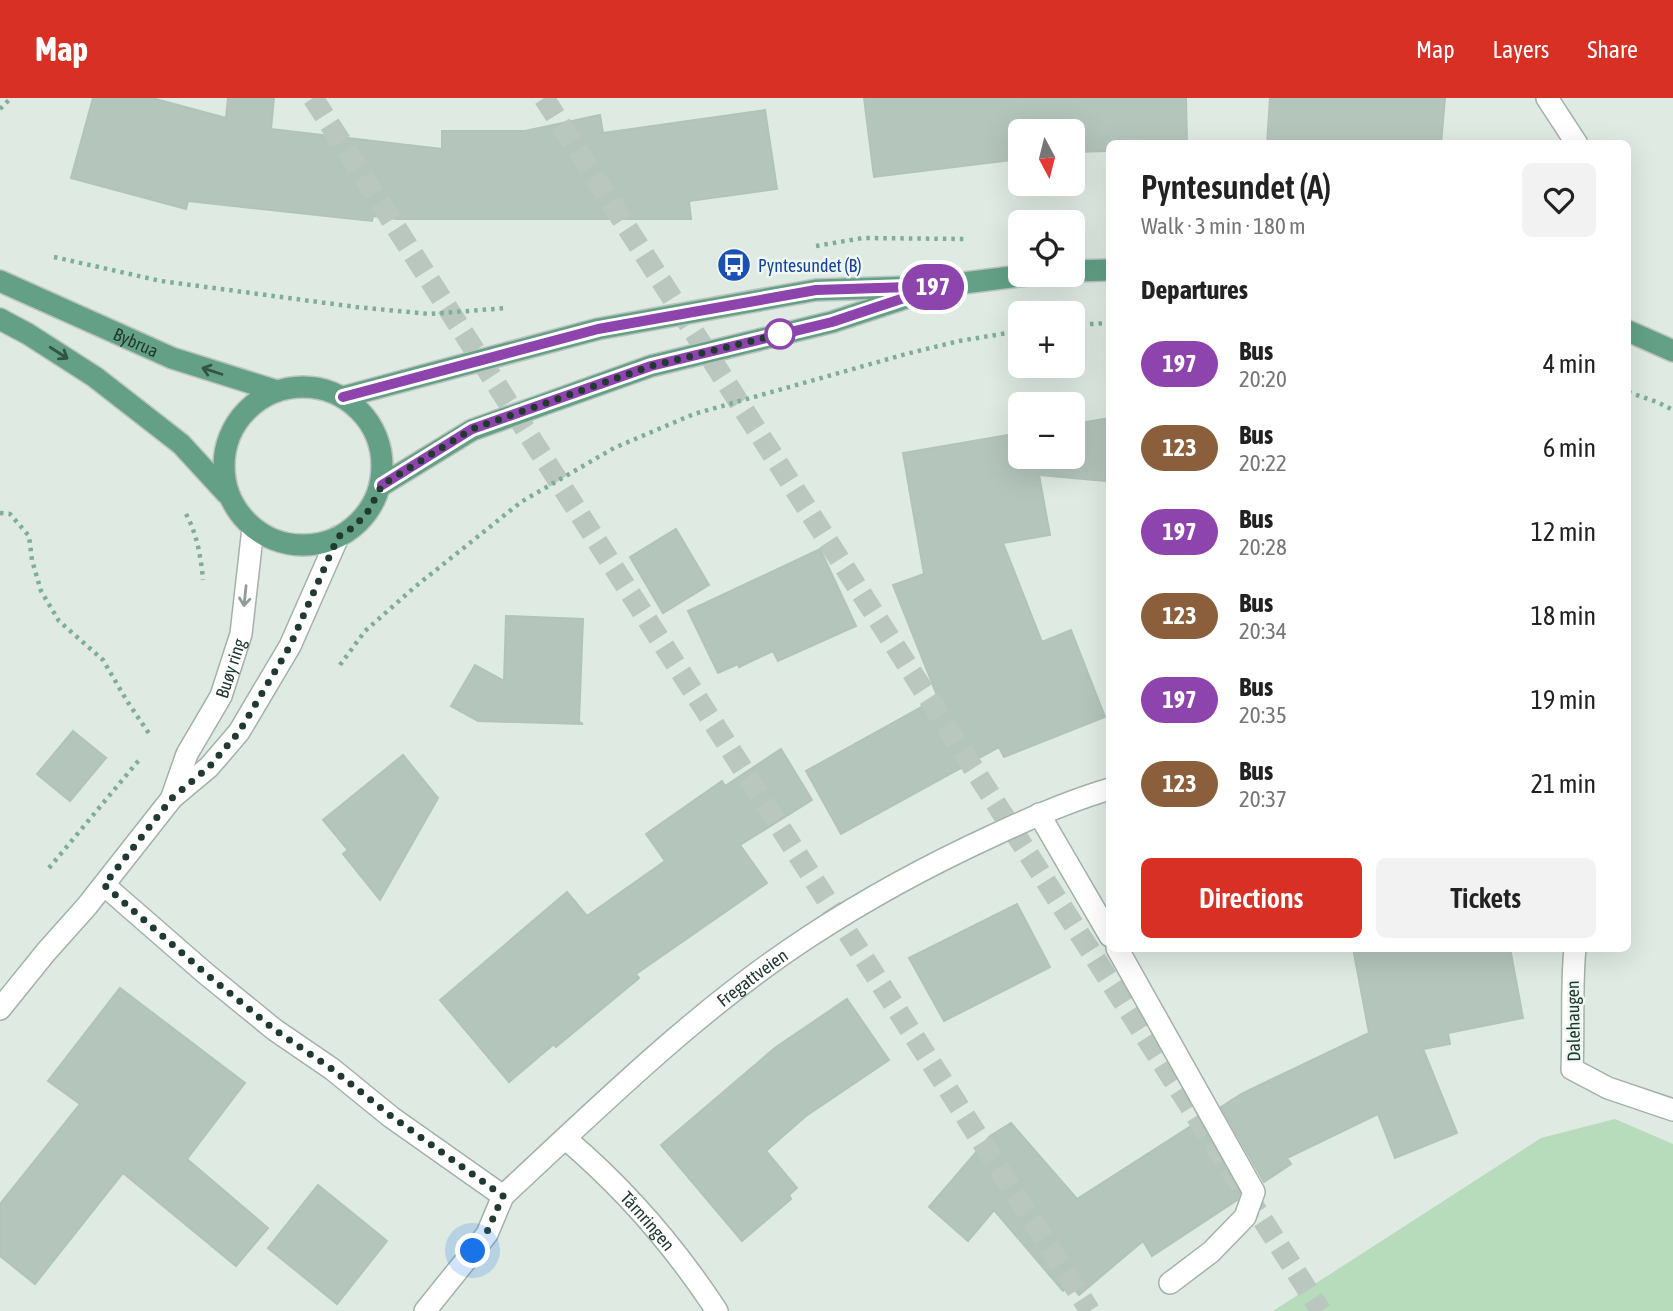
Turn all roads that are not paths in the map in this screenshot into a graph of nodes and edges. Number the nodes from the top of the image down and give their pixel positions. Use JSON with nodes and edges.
{"nodes":[{"id":1,"x":1548,"y":98,"type":"edge"},
{"id":2,"x":1560,"y":121,"type":"junction"},
{"id":3,"x":1558,"y":140,"type":"edge"},
{"id":4,"x":1574,"y":140,"type":"edge"},
{"id":5,"x":1106,"y":270,"type":"edge"},
{"id":6,"x":1085,"y":271,"type":"edge"},
{"id":7,"x":1008,"y":277,"type":"edge"},
{"id":8,"x":0,"y":281,"type":"edge"},
{"id":9,"x":940,"y":286,"type":"junction"},
{"id":10,"x":0,"y":319,"type":"edge"},
{"id":11,"x":1631,"y":332,"type":"edge"},
{"id":12,"x":1673,"y":351,"type":"edge"},
{"id":13,"x":277,"y":391,"type":"junction"},
{"id":14,"x":343,"y":397,"type":"junction"},
{"id":15,"x":382,"y":485,"type":"junction"},
{"id":16,"x":229,"y":495,"type":"junction"},
{"id":17,"x":253,"y":528,"type":"junction"},
{"id":18,"x":338,"y":537,"type":"junction"},
{"id":19,"x":1106,"y":790,"type":"edge"},
{"id":20,"x":172,"y":798,"type":"junction"},
{"id":21,"x":1039,"y":814,"type":"junction"},
{"id":22,"x":104,"y":885,"type":"junction"},
{"id":23,"x":1106,"y":929,"type":"edge"},
{"id":24,"x":1118,"y":952,"type":"edge"},
{"id":25,"x":1575,"y":952,"type":"edge"},
{"id":26,"x":0,"y":1009,"type":"edge"},
{"id":27,"x":1673,"y":1110,"type":"edge"},
{"id":28,"x":566,"y":1139,"type":"junction"},
{"id":29,"x":503,"y":1196,"type":"junction"},
{"id":30,"x":1170,"y":1283,"type":"dead end"},
{"id":31,"x":425,"y":1311,"type":"edge"},
{"id":32,"x":717,"y":1311,"type":"edge"}],
"edges":[{"from":1,"to":2,"type":"street"},
{"from":2,"to":3,"type":"street"},
{"from":2,"to":4,"type":"street"},
{"from":5,"to":6,"type":"main road"},
{"from":7,"to":9,"type":"main road"},
{"from":13,"to":8,"type":"main road","name":"Bybrua","one_way":true},
{"from":9,"to":14,"type":"main road"},
{"from":9,"to":15,"type":"main road"},
{"from":10,"to":16,"type":"main road","one_way":true},
{"from":11,"to":12,"type":"main road"},
{"from":13,"to":14,"type":"main road"},
{"from":13,"to":16,"type":"main road"},
{"from":14,"to":15,"type":"main road"},
{"from":15,"to":18,"type":"main road"},
{"from":16,"to":17,"type":"main road"},
{"from":17,"to":18,"type":"main road"},
{"from":17,"to":20,"type":"street","name":"Buøy ring","one_way":true},
{"from":18,"to":20,"type":"street","name":"Buøy ring"},
{"from":19,"to":21,"type":"street","name":"Fregattveien"},
{"from":20,"to":22,"type":"street","name":"Buøy ring"},
{"from":21,"to":23,"type":"street"},
{"from":21,"to":28,"type":"street","name":"Fregattveien"},
{"from":22,"to":26,"type":"street","name":"Buøy ring"},
{"from":22,"to":29,"type":"street"},
{"from":24,"to":30,"type":"street"},
{"from":25,"to":27,"type":"street","name":"Dalehaugen"},
{"from":28,"to":29,"type":"street","name":"Fregattveien"},
{"from":28,"to":32,"type":"street","name":"Tårnringen"},
{"from":29,"to":31,"type":"street","name":"Fregattveien"}]}
